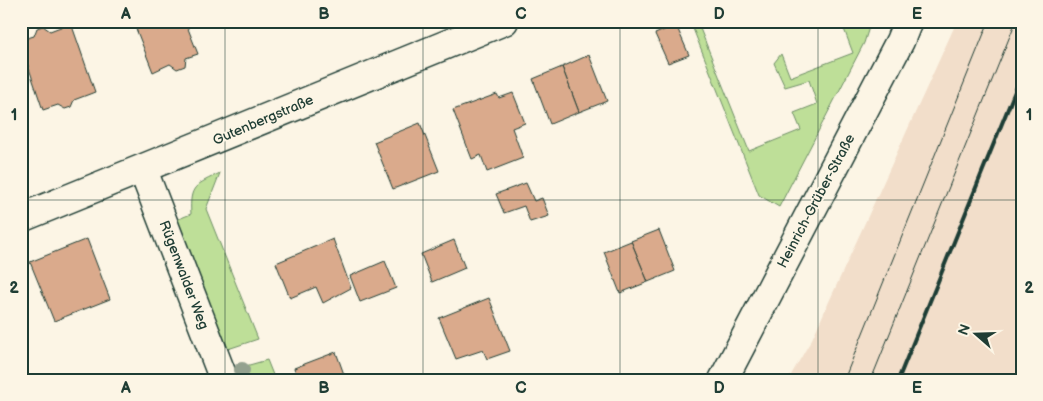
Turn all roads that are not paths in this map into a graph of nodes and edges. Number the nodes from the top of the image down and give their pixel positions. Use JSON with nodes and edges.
{"nodes":[{"id":1,"x":504,"y":21,"type":"edge"},
{"id":2,"x":908,"y":21,"type":"edge"},
{"id":3,"x":143,"y":170,"type":"junction"},
{"id":4,"x":21,"y":218,"type":"edge"},
{"id":5,"x":224,"y":380,"type":"edge"},
{"id":6,"x":723,"y":380,"type":"edge"}],
"edges":[{"from":1,"to":3,"type":"street","name":"Gutenbergstraße"},
{"from":2,"to":6,"type":"street","name":"Heinrich-Grüber-Straße"},
{"from":3,"to":4,"type":"street","name":"Gutenbergstraße"},
{"from":3,"to":5,"type":"street","name":"Rügenwalder Weg"}]}
